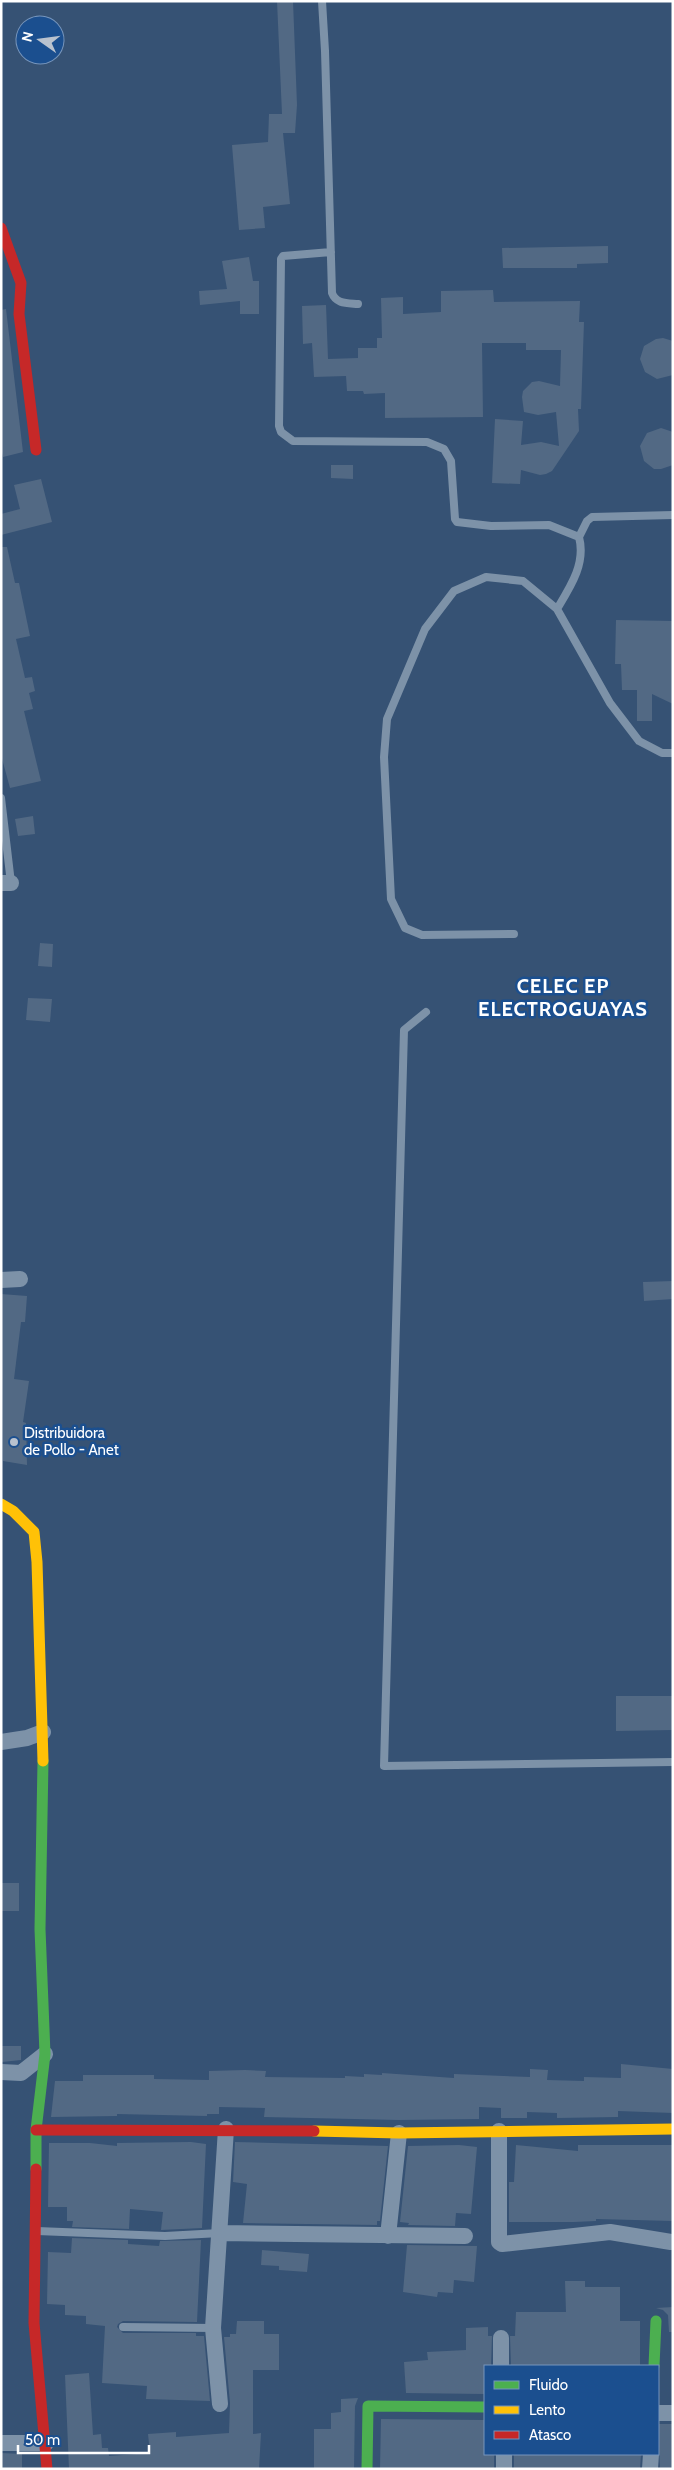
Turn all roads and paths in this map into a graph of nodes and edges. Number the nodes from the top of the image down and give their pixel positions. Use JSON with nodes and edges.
{"nodes":[{"id":1,"x":322,"y":1,"type":"edge"},
{"id":2,"x":1,"y":228,"type":"edge"},
{"id":3,"x":331,"y":252,"type":"junction"},
{"id":4,"x":358,"y":304,"type":"dead end"},
{"id":5,"x":36,"y":450,"type":"dead end"},
{"id":6,"x":673,"y":515,"type":"edge"},
{"id":7,"x":579,"y":537,"type":"junction"},
{"id":8,"x":557,"y":608,"type":"junction"},
{"id":9,"x":673,"y":753,"type":"edge"},
{"id":10,"x":1,"y":798,"type":"edge"},
{"id":11,"x":6,"y":883,"type":"edge"},
{"id":12,"x":514,"y":934,"type":"dead end"},
{"id":13,"x":426,"y":1012,"type":"dead end"},
{"id":14,"x":20,"y":1278,"type":"dead end"},
{"id":15,"x":1,"y":1280,"type":"edge"},
{"id":16,"x":1,"y":1504,"type":"edge"},
{"id":17,"x":44,"y":1732,"type":"junction"},
{"id":18,"x":1,"y":1742,"type":"edge"},
{"id":19,"x":673,"y":1762,"type":"edge"},
{"id":20,"x":45,"y":2054,"type":"junction"},
{"id":21,"x":1,"y":2072,"type":"edge"},
{"id":22,"x":226,"y":2129,"type":"junction"},
{"id":23,"x":673,"y":2129,"type":"edge"},
{"id":24,"x":36,"y":2130,"type":"junction"},
{"id":25,"x":499,"y":2131,"type":"junction"},
{"id":26,"x":399,"y":2133,"type":"junction"},
{"id":27,"x":34,"y":2231,"type":"junction"},
{"id":28,"x":220,"y":2233,"type":"junction"},
{"id":29,"x":388,"y":2236,"type":"junction"},
{"id":30,"x":465,"y":2236,"type":"dead end"},
{"id":31,"x":671,"y":2242,"type":"dead end"},
{"id":32,"x":656,"y":2321,"type":"dead end"},
{"id":33,"x":124,"y":2327,"type":"dead end"},
{"id":34,"x":214,"y":2328,"type":"junction"},
{"id":35,"x":501,"y":2338,"type":"dead end"},
{"id":36,"x":501,"y":2365,"type":"edge"},
{"id":37,"x":654,"y":2365,"type":"edge"},
{"id":38,"x":220,"y":2404,"type":"dead end"},
{"id":39,"x":484,"y":2407,"type":"edge"},
{"id":40,"x":659,"y":2413,"type":"edge"},
{"id":41,"x":673,"y":2414,"type":"edge"},
{"id":42,"x":1,"y":2443,"type":"edge"},
{"id":43,"x":46,"y":2443,"type":"junction"},
{"id":44,"x":504,"y":2455,"type":"edge"},
{"id":45,"x":651,"y":2455,"type":"edge"},
{"id":46,"x":47,"y":2469,"type":"edge"},
{"id":47,"x":367,"y":2469,"type":"edge"},
{"id":48,"x":504,"y":2469,"type":"edge"},
{"id":49,"x":650,"y":2469,"type":"edge"}],
"edges":[{"from":1,"to":3,"type":"lane"},
{"from":2,"to":5,"type":"street"},
{"from":3,"to":4,"type":"lane"},
{"from":3,"to":7,"type":"lane"},
{"from":6,"to":7,"type":"lane"},
{"from":7,"to":8,"type":"lane"},
{"from":8,"to":9,"type":"lane"},
{"from":8,"to":12,"type":"lane"},
{"from":10,"to":11,"type":"lane"},
{"from":13,"to":19,"type":"lane"},
{"from":14,"to":15,"type":"street"},
{"from":16,"to":17,"type":"street"},
{"from":17,"to":18,"type":"street"},
{"from":17,"to":20,"type":"street"},
{"from":20,"to":21,"type":"street"},
{"from":20,"to":24,"type":"street"},
{"from":22,"to":24,"type":"street"},
{"from":22,"to":26,"type":"street"},
{"from":22,"to":28,"type":"street"},
{"from":23,"to":25,"type":"street"},
{"from":24,"to":27,"type":"street"},
{"from":25,"to":26,"type":"street"},
{"from":25,"to":31,"type":"street"},
{"from":26,"to":29,"type":"street"},
{"from":27,"to":28,"type":"lane"},
{"from":27,"to":43,"type":"street"},
{"from":28,"to":29,"type":"street"},
{"from":28,"to":34,"type":"street"},
{"from":29,"to":30,"type":"street"},
{"from":32,"to":37,"type":"street"},
{"from":33,"to":34,"type":"lane"},
{"from":34,"to":38,"type":"street"},
{"from":35,"to":36,"type":"street"},
{"from":39,"to":47,"type":"street"},
{"from":40,"to":41,"type":"street"},
{"from":42,"to":43,"type":"street"},
{"from":43,"to":46,"type":"street"},
{"from":44,"to":48,"type":"street"},
{"from":45,"to":49,"type":"street"}]}
